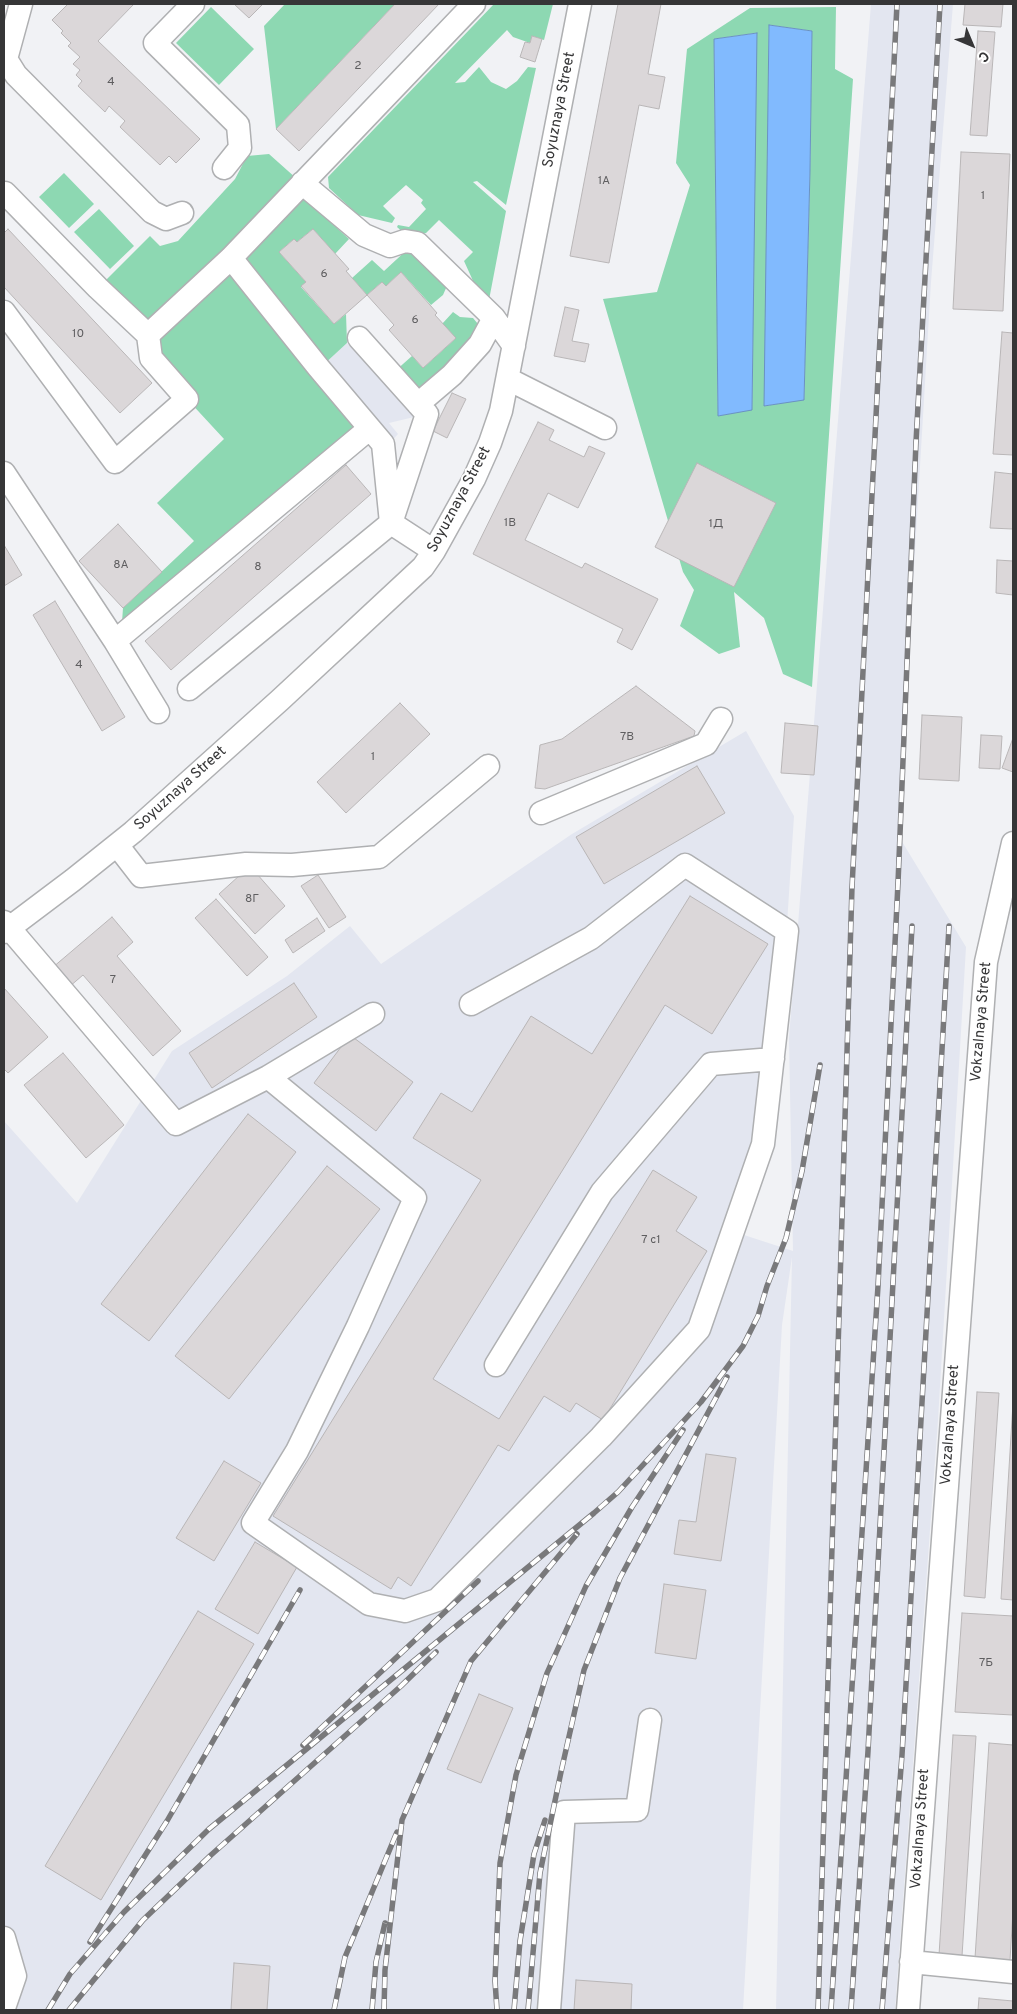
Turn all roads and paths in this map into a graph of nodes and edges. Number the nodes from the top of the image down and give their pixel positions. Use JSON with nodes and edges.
{"nodes":[{"id":1,"x":21,"y":4,"type":"edge"},
{"id":2,"x":193,"y":4,"type":"edge"},
{"id":3,"x":474,"y":4,"type":"edge"},
{"id":4,"x":580,"y":4,"type":"edge"},
{"id":5,"x":224,"y":168,"type":"dead end"},
{"id":6,"x":302,"y":183,"type":"junction"},
{"id":7,"x":4,"y":194,"type":"edge"},
{"id":8,"x":182,"y":213,"type":"dead end"},
{"id":9,"x":230,"y":258,"type":"junction"},
{"id":10,"x":4,"y":312,"type":"edge"},
{"id":11,"x":494,"y":318,"type":"junction"},
{"id":12,"x":148,"y":335,"type":"junction"},
{"id":13,"x":359,"y":338,"type":"dead end"},
{"id":14,"x":514,"y":346,"type":"junction"},
{"id":15,"x":508,"y":379,"type":"junction"},
{"id":16,"x":418,"y":404,"type":"junction"},
{"id":17,"x":369,"y":428,"type":"junction"},
{"id":18,"x":605,"y":428,"type":"dead end"},
{"id":19,"x":4,"y":474,"type":"edge"},
{"id":20,"x":391,"y":523,"type":"junction"},
{"id":21,"x":434,"y":551,"type":"junction"},
{"id":22,"x":115,"y":641,"type":"junction"},
{"id":23,"x":189,"y":689,"type":"dead end"},
{"id":24,"x":158,"y":712,"type":"dead end"},
{"id":25,"x":721,"y":719,"type":"dead end"},
{"id":26,"x":488,"y":766,"type":"dead end"},
{"id":27,"x":541,"y":813,"type":"dead end"},
{"id":28,"x":1013,"y":843,"type":"edge"},
{"id":29,"x":117,"y":845,"type":"junction"},
{"id":30,"x":1007,"y":892,"type":"edge"},
{"id":31,"x":5,"y":928,"type":"edge"},
{"id":32,"x":471,"y":1004,"type":"dead end"},
{"id":33,"x":373,"y":1014,"type":"dead end"},
{"id":34,"x":773,"y":1058,"type":"junction"},
{"id":35,"x":268,"y":1076,"type":"junction"},
{"id":36,"x":496,"y":1365,"type":"dead end"},
{"id":37,"x":650,"y":1720,"type":"dead end"},
{"id":38,"x":4,"y":1938,"type":"edge"},
{"id":39,"x":911,"y":1962,"type":"junction"},
{"id":40,"x":1013,"y":1972,"type":"edge"},
{"id":41,"x":4,"y":2008,"type":"edge"},
{"id":42,"x":548,"y":2010,"type":"edge"},
{"id":43,"x":908,"y":2010,"type":"edge"}],
"edges":[{"from":1,"to":8,"type":"street"},
{"from":2,"to":5,"type":"street"},
{"from":3,"to":6,"type":"street"},
{"from":4,"to":14,"type":"street","name":"Soyuznaya Street"},
{"from":6,"to":9,"type":"street"},
{"from":6,"to":11,"type":"street"},
{"from":7,"to":12,"type":"street"},
{"from":9,"to":12,"type":"street"},
{"from":9,"to":17,"type":"street"},
{"from":10,"to":12,"type":"street"},
{"from":11,"to":14,"type":"street"},
{"from":11,"to":16,"type":"street"},
{"from":13,"to":16,"type":"street"},
{"from":14,"to":15,"type":"street","name":"Soyuznaya Street"},
{"from":15,"to":18,"type":"street"},
{"from":15,"to":21,"type":"street","name":"Soyuznaya Street"},
{"from":16,"to":20,"type":"street"},
{"from":17,"to":20,"type":"street"},
{"from":17,"to":22,"type":"street"},
{"from":19,"to":22,"type":"street"},
{"from":20,"to":21,"type":"street"},
{"from":20,"to":23,"type":"street"},
{"from":21,"to":29,"type":"street","name":"Soyuznaya Street"},
{"from":22,"to":24,"type":"street"},
{"from":25,"to":27,"type":"street"},
{"from":26,"to":29,"type":"street"},
{"from":28,"to":30,"type":"street","name":"Vokzalnaya Street"},
{"from":29,"to":31,"type":"street","name":"Soyuznaya Street"},
{"from":30,"to":39,"type":"street","name":"Vokzalnaya Street"},
{"from":31,"to":35,"type":"street"},
{"from":32,"to":34,"type":"street"},
{"from":33,"to":35,"type":"street"},
{"from":34,"to":35,"type":"street"},
{"from":34,"to":36,"type":"street"},
{"from":37,"to":42,"type":"street"},
{"from":38,"to":41,"type":"street"},
{"from":39,"to":40,"type":"street"},
{"from":39,"to":43,"type":"street","name":"Vokzalnaya Street"}]}
